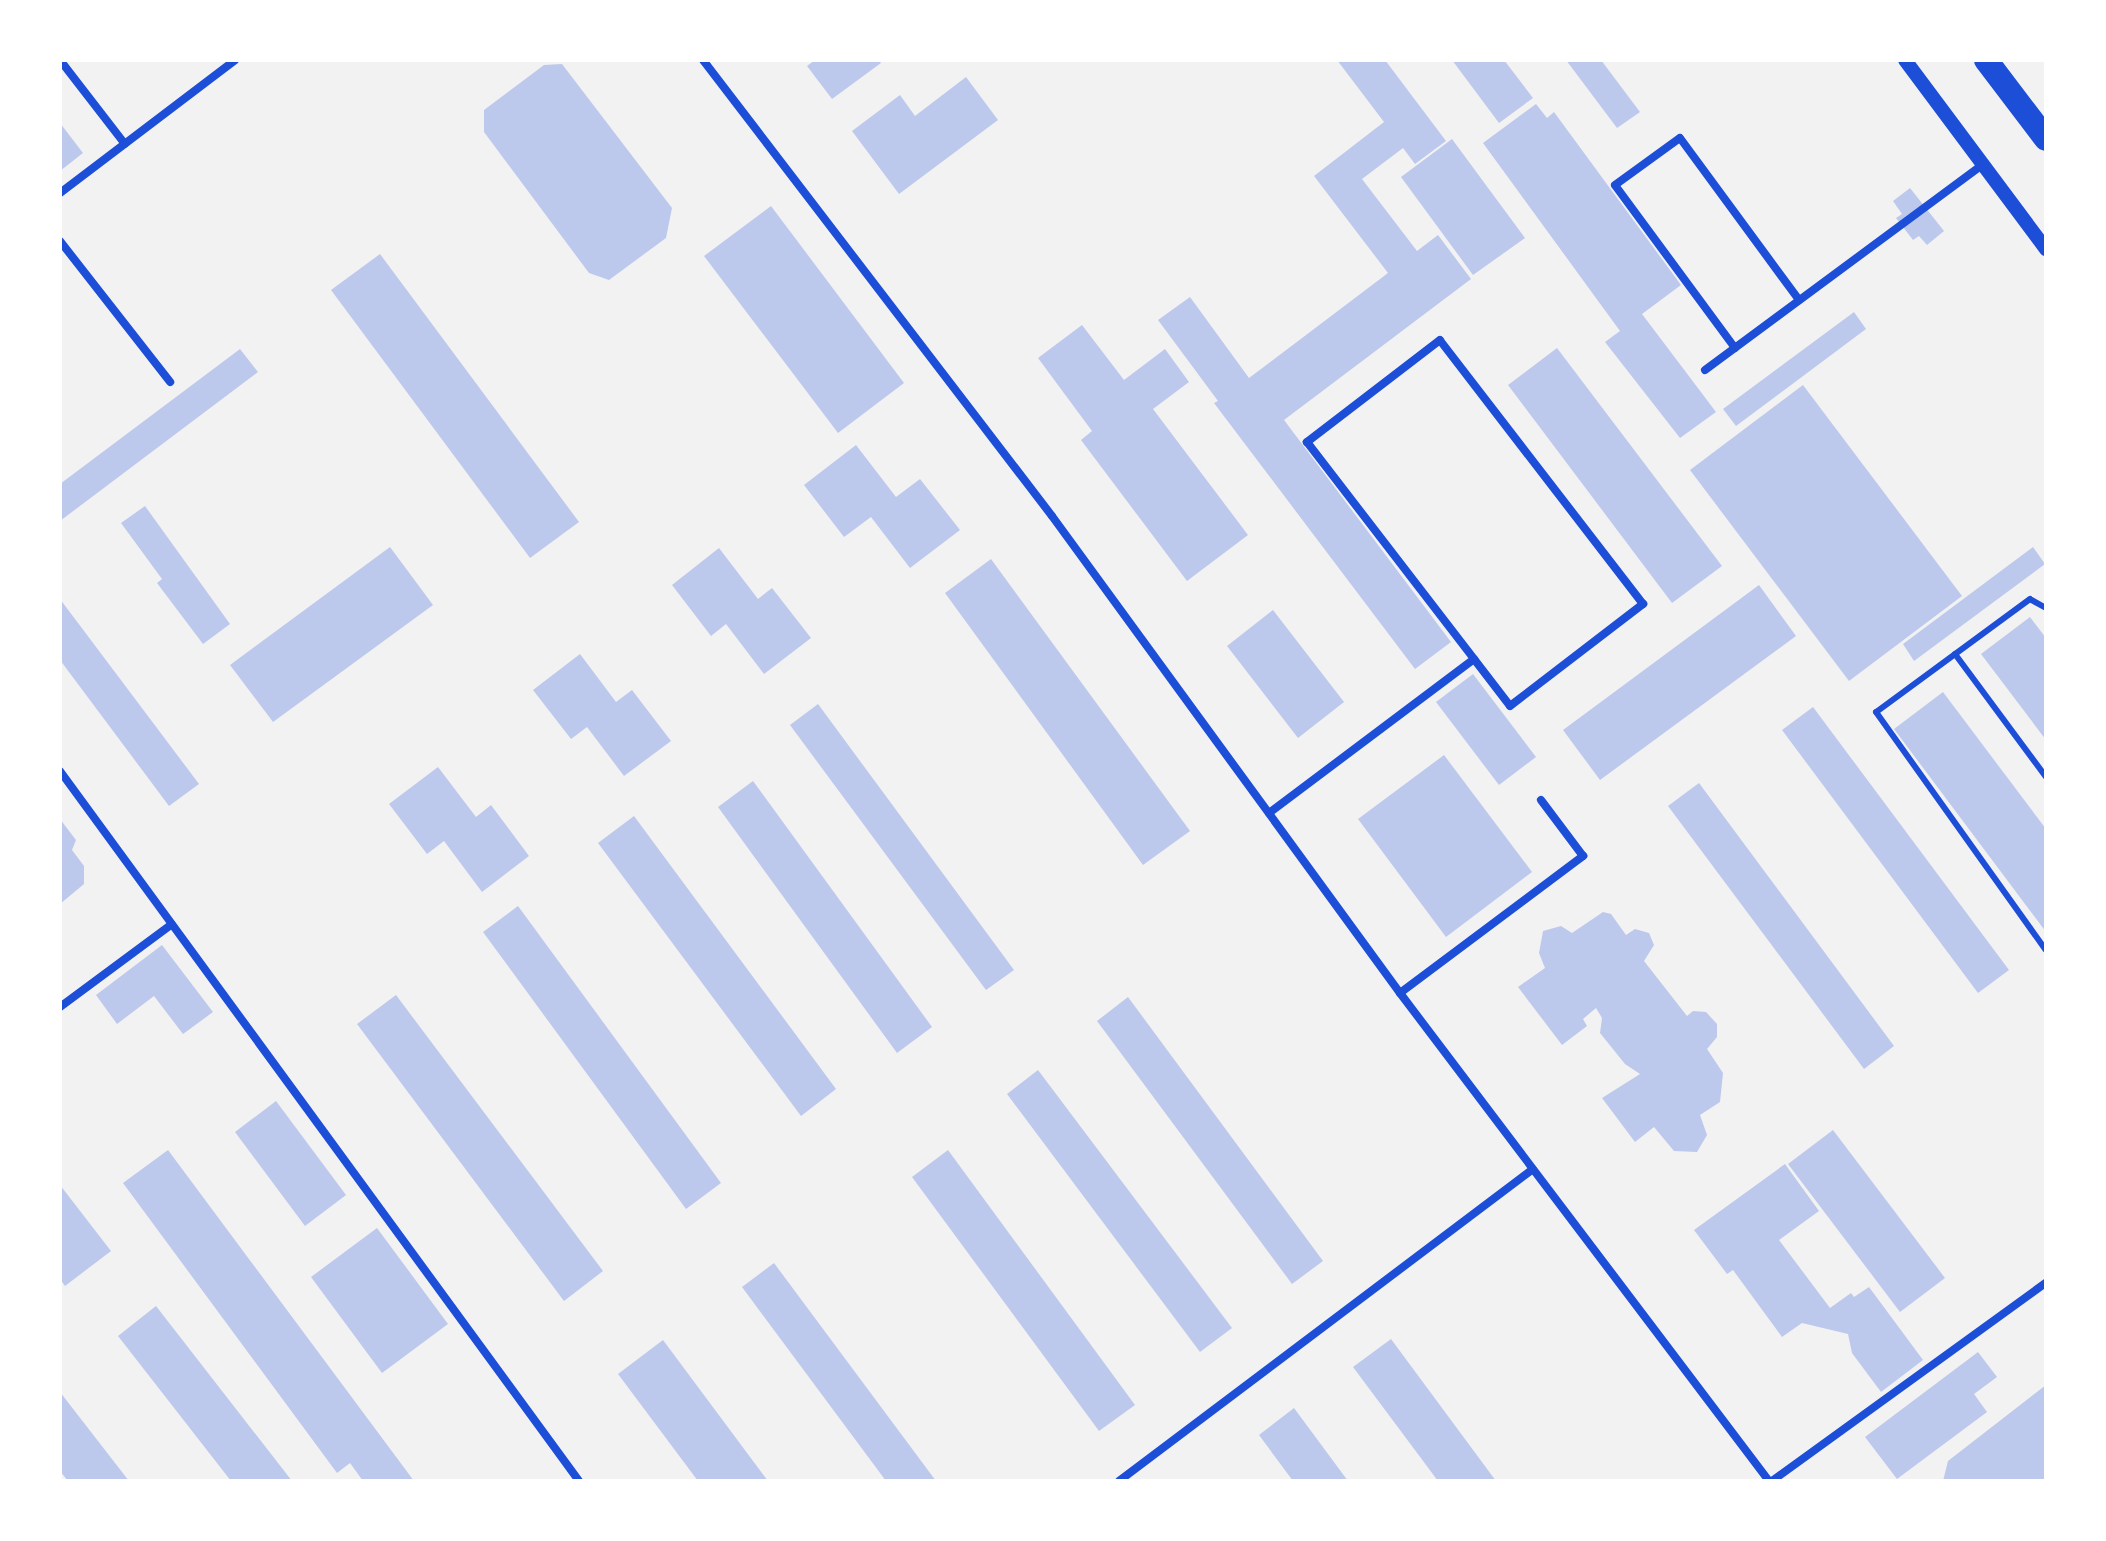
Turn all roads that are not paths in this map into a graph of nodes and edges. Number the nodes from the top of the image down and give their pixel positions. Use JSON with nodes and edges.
{"nodes":[{"id":1,"x":60,"y":60,"type":"edge"},
{"id":2,"x":235,"y":60,"type":"edge"},
{"id":3,"x":703,"y":60,"type":"edge"},
{"id":4,"x":1905,"y":60,"type":"edge"},
{"id":5,"x":1986,"y":60,"type":"edge"},
{"id":6,"x":2046,"y":139,"type":"edge"},
{"id":7,"x":125,"y":144,"type":"junction"},
{"id":8,"x":1983,"y":164,"type":"junction"},
{"id":9,"x":60,"y":193,"type":"edge"},
{"id":10,"x":60,"y":241,"type":"edge"},
{"id":11,"x":2046,"y":249,"type":"edge"},
{"id":12,"x":1799,"y":300,"type":"junction"},
{"id":13,"x":1735,"y":348,"type":"junction"},
{"id":14,"x":1705,"y":370,"type":"dead end"},
{"id":15,"x":170,"y":382,"type":"dead end"},
{"id":16,"x":2046,"y":608,"type":"edge"},
{"id":17,"x":1955,"y":654,"type":"junction"},
{"id":18,"x":1474,"y":659,"type":"junction"},
{"id":19,"x":60,"y":771,"type":"edge"},
{"id":20,"x":2046,"y":777,"type":"edge"},
{"id":21,"x":1541,"y":800,"type":"dead end"},
{"id":22,"x":1269,"y":813,"type":"junction"},
{"id":23,"x":172,"y":924,"type":"junction"},
{"id":24,"x":2046,"y":950,"type":"edge"},
{"id":25,"x":1400,"y":993,"type":"junction"},
{"id":26,"x":60,"y":1007,"type":"edge"},
{"id":27,"x":1533,"y":1169,"type":"junction"},
{"id":28,"x":2046,"y":1283,"type":"edge"},
{"id":29,"x":579,"y":1481,"type":"edge"},
{"id":30,"x":1119,"y":1481,"type":"edge"},
{"id":31,"x":1770,"y":1481,"type":"edge"}],
"edges":[{"from":1,"to":7,"type":"street"},
{"from":2,"to":7,"type":"street"},
{"from":3,"to":22,"type":"street"},
{"from":4,"to":8,"type":"street"},
{"from":5,"to":6,"type":"highway"},
{"from":7,"to":9,"type":"street"},
{"from":8,"to":11,"type":"street"},
{"from":8,"to":12,"type":"street"},
{"from":10,"to":15,"type":"street"},
{"from":12,"to":13,"type":"street"},
{"from":12,"to":13,"type":"street"},
{"from":13,"to":14,"type":"street"},
{"from":16,"to":17,"type":"lane"},
{"from":17,"to":20,"type":"lane"},
{"from":17,"to":24,"type":"lane"},
{"from":18,"to":18,"type":"street"},
{"from":18,"to":22,"type":"street"},
{"from":19,"to":23,"type":"street"},
{"from":21,"to":25,"type":"street"},
{"from":22,"to":25,"type":"street"},
{"from":23,"to":26,"type":"street"},
{"from":23,"to":29,"type":"street"},
{"from":25,"to":27,"type":"street"},
{"from":27,"to":30,"type":"street"},
{"from":27,"to":31,"type":"street"},
{"from":28,"to":31,"type":"street"}]}
